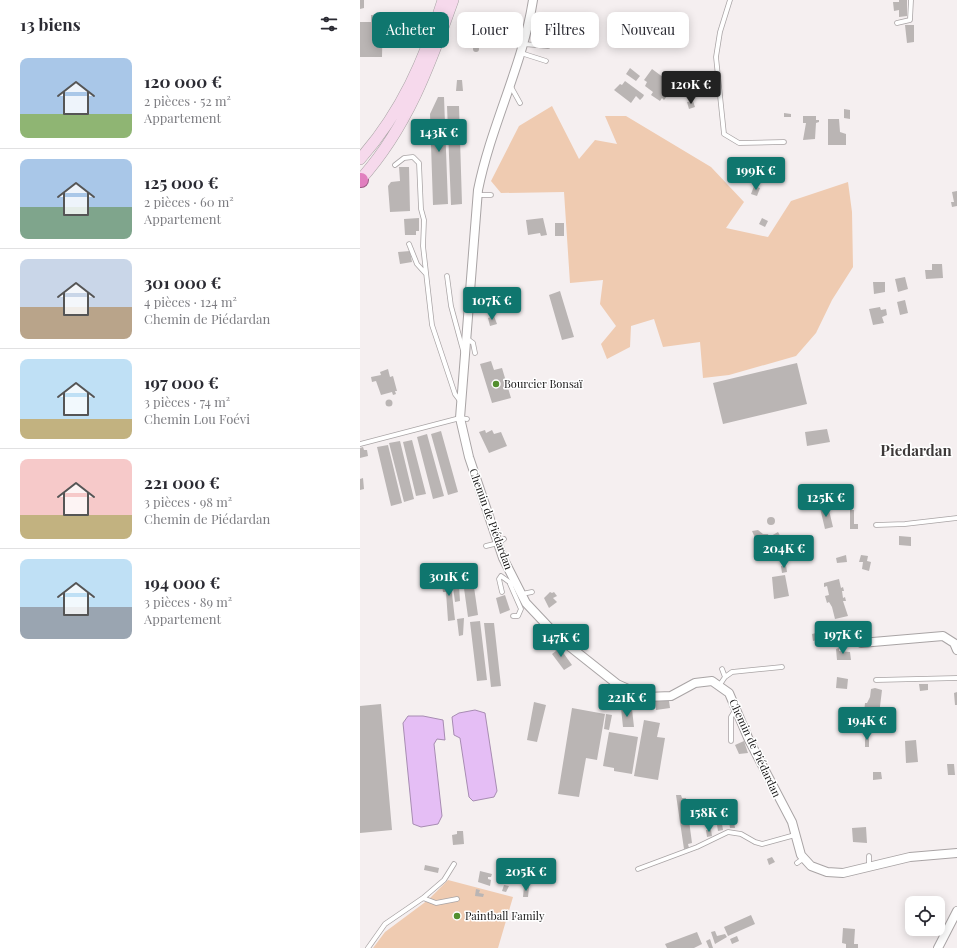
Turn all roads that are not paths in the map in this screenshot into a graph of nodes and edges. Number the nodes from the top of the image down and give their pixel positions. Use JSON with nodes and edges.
{"nodes":[{"id":1,"x":443,"y":0,"type":"edge"},
{"id":2,"x":453,"y":0,"type":"edge"},
{"id":3,"x":530,"y":0,"type":"edge"},
{"id":4,"x":730,"y":0,"type":"edge"},
{"id":5,"x":911,"y":0,"type":"edge"},
{"id":6,"x":897,"y":23,"type":"dead end"},
{"id":7,"x":523,"y":44,"type":"joint"},
{"id":8,"x":531,"y":45,"type":"edge"},
{"id":9,"x":522,"y":48,"type":"edge"},
{"id":10,"x":520,"y":53,"type":"junction"},
{"id":11,"x":546,"y":61,"type":"dead end"},
{"id":12,"x":510,"y":85,"type":"junction"},
{"id":13,"x":520,"y":103,"type":"dead end"},
{"id":14,"x":784,"y":142,"type":"dead end"},
{"id":15,"x":360,"y":159,"type":"edge"},
{"id":16,"x":395,"y":165,"type":"dead end"},
{"id":17,"x":360,"y":180,"type":"edge"},
{"id":18,"x":478,"y":195,"type":"junction"},
{"id":19,"x":491,"y":195,"type":"dead end"},
{"id":20,"x":410,"y":244,"type":"dead end"},
{"id":21,"x":426,"y":274,"type":"junction"},
{"id":22,"x":447,"y":276,"type":"dead end"},
{"id":23,"x":466,"y":338,"type":"junction"},
{"id":24,"x":475,"y":353,"type":"dead end"},
{"id":25,"x":465,"y":356,"type":"junction"},
{"id":26,"x":461,"y":402,"type":"junction"},
{"id":27,"x":463,"y":418,"type":"junction"},
{"id":28,"x":360,"y":444,"type":"edge"},
{"id":29,"x":957,"y":518,"type":"edge"},
{"id":30,"x":876,"y":525,"type":"dead end"},
{"id":31,"x":501,"y":541,"type":"junction"},
{"id":32,"x":486,"y":546,"type":"dead end"},
{"id":33,"x":513,"y":583,"type":"junction"},
{"id":34,"x":502,"y":592,"type":"dead end"},
{"id":35,"x":532,"y":592,"type":"dead end"},
{"id":36,"x":522,"y":594,"type":"junction"},
{"id":37,"x":513,"y":616,"type":"dead end"},
{"id":38,"x":861,"y":643,"type":"dead end"},
{"id":39,"x":957,"y":650,"type":"edge"},
{"id":40,"x":782,"y":667,"type":"dead end"},
{"id":41,"x":722,"y":668,"type":"dead end"},
{"id":42,"x":725,"y":677,"type":"junction"},
{"id":43,"x":957,"y":678,"type":"edge"},
{"id":44,"x":876,"y":680,"type":"dead end"},
{"id":45,"x":719,"y":686,"type":"junction"},
{"id":46,"x":736,"y":709,"type":"junction"},
{"id":47,"x":731,"y":741,"type":"dead end"},
{"id":48,"x":795,"y":835,"type":"junction"},
{"id":49,"x":957,"y":853,"type":"edge"},
{"id":50,"x":869,"y":856,"type":"dead end"},
{"id":51,"x":454,"y":864,"type":"dead end"},
{"id":52,"x":870,"y":867,"type":"junction"},
{"id":53,"x":638,"y":869,"type":"dead end"},
{"id":54,"x":423,"y":898,"type":"junction"},
{"id":55,"x":457,"y":900,"type":"dead end"},
{"id":56,"x":957,"y":911,"type":"edge"},
{"id":57,"x":368,"y":948,"type":"edge"},
{"id":58,"x":938,"y":948,"type":"edge"}],
"edges":[{"from":1,"to":15,"type":"main road"},
{"from":2,"to":17,"type":"main road"},
{"from":3,"to":7,"type":"street","name":"Chemin de Piédardan"},
{"from":4,"to":14,"type":"lane"},
{"from":5,"to":6,"type":"lane"},
{"from":7,"to":8,"type":"lane"},
{"from":9,"to":10,"type":"street","name":"Chemin de Piédardan"},
{"from":10,"to":11,"type":"lane"},
{"from":10,"to":12,"type":"street","name":"Chemin de Piédardan"},
{"from":12,"to":13,"type":"lane"},
{"from":12,"to":18,"type":"street","name":"Chemin de Piédardan"},
{"from":16,"to":21,"type":"lane"},
{"from":18,"to":19,"type":"lane"},
{"from":18,"to":23,"type":"street","name":"Chemin de Piédardan"},
{"from":20,"to":21,"type":"lane"},
{"from":21,"to":26,"type":"lane"},
{"from":22,"to":25,"type":"lane"},
{"from":23,"to":24,"type":"lane"},
{"from":23,"to":25,"type":"street","name":"Chemin de Piédardan"},
{"from":25,"to":26,"type":"street","name":"Chemin de Piédardan"},
{"from":26,"to":27,"type":"street","name":"Chemin de Piédardan"},
{"from":27,"to":28,"type":"lane"},
{"from":27,"to":31,"type":"street","name":"Chemin de Piédardan"},
{"from":29,"to":30,"type":"lane"},
{"from":31,"to":32,"type":"lane"},
{"from":31,"to":33,"type":"street","name":"Chemin de Piédardan"},
{"from":33,"to":34,"type":"lane"},
{"from":33,"to":36,"type":"street","name":"Chemin de Piédardan"},
{"from":33,"to":37,"type":"lane"},
{"from":35,"to":36,"type":"lane"},
{"from":36,"to":45,"type":"street","name":"Chemin de Piédardan"},
{"from":38,"to":39,"type":"street"},
{"from":40,"to":42,"type":"lane"},
{"from":41,"to":42,"type":"lane"},
{"from":42,"to":45,"type":"lane"},
{"from":43,"to":44,"type":"lane"},
{"from":45,"to":46,"type":"street","name":"Chemin de Piédardan"},
{"from":46,"to":47,"type":"lane"},
{"from":46,"to":48,"type":"street","name":"Chemin de Piédardan"},
{"from":48,"to":52,"type":"street","name":"Chemin de Piédardan"},
{"from":48,"to":53,"type":"lane"},
{"from":49,"to":52,"type":"street","name":"Chemin de Piédardan"},
{"from":50,"to":52,"type":"lane"},
{"from":51,"to":54,"type":"lane"},
{"from":54,"to":55,"type":"lane"},
{"from":54,"to":57,"type":"lane"},
{"from":56,"to":58,"type":"street"}]}
